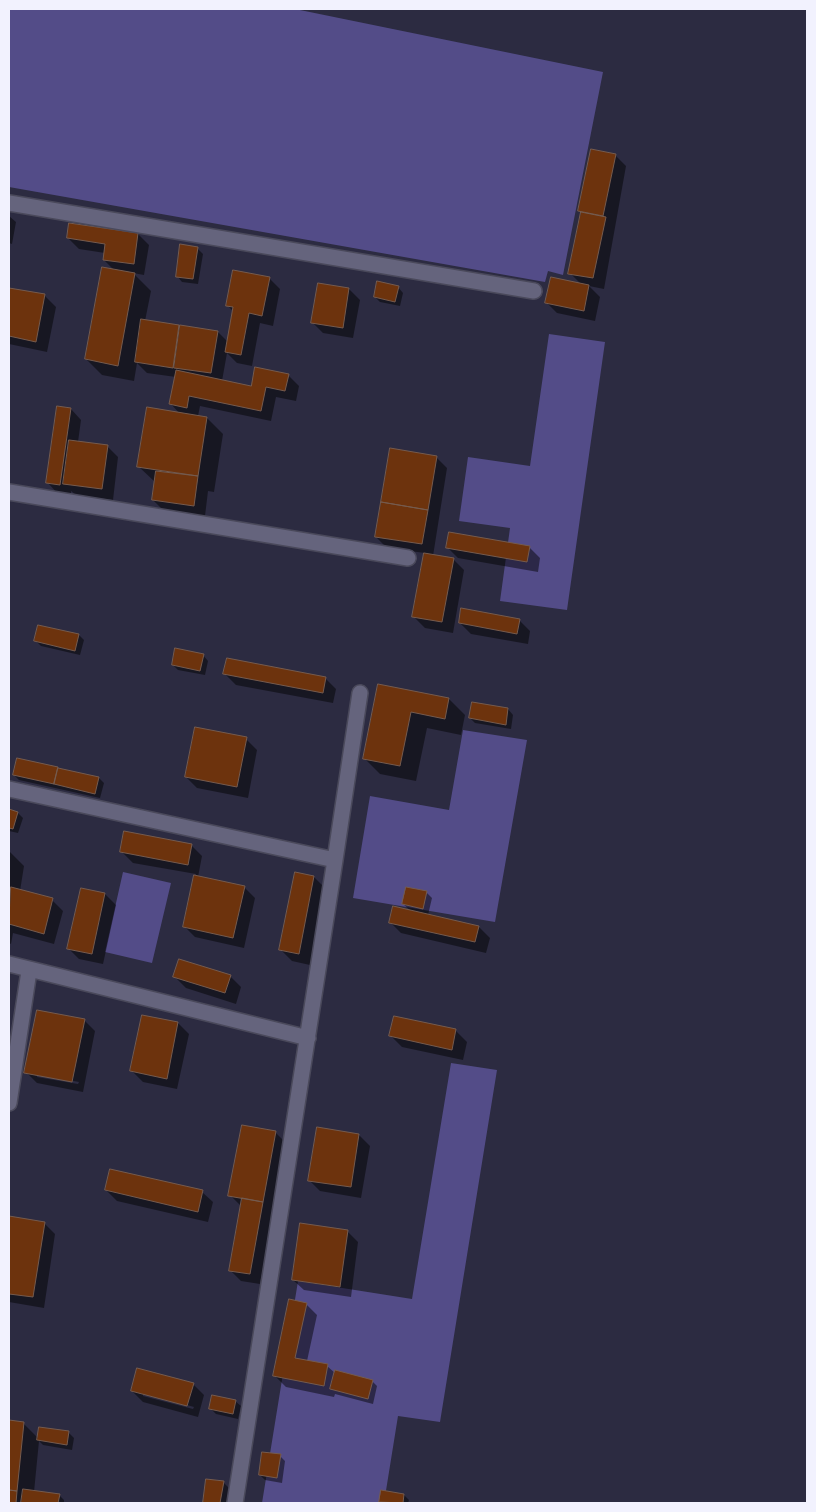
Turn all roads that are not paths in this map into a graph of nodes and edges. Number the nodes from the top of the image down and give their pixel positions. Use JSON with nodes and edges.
{"nodes":[{"id":1,"x":9,"y":204,"type":"edge"},
{"id":2,"x":534,"y":291,"type":"dead end"},
{"id":3,"x":9,"y":492,"type":"edge"},
{"id":4,"x":408,"y":558,"type":"dead end"},
{"id":5,"x":360,"y":693,"type":"dead end"},
{"id":6,"x":9,"y":788,"type":"edge"},
{"id":7,"x":335,"y":860,"type":"junction"},
{"id":8,"x":9,"y":964,"type":"edge"},
{"id":9,"x":29,"y":971,"type":"junction"},
{"id":10,"x":308,"y":1038,"type":"junction"},
{"id":11,"x":9,"y":1103,"type":"edge"},
{"id":12,"x":235,"y":1503,"type":"edge"}],
"edges":[{"from":1,"to":2,"type":"street"},
{"from":3,"to":4,"type":"street"},
{"from":5,"to":7,"type":"street"},
{"from":6,"to":7,"type":"street"},
{"from":7,"to":10,"type":"street"},
{"from":8,"to":9,"type":"street"},
{"from":9,"to":10,"type":"street"},
{"from":9,"to":11,"type":"street"},
{"from":10,"to":12,"type":"street"}]}
